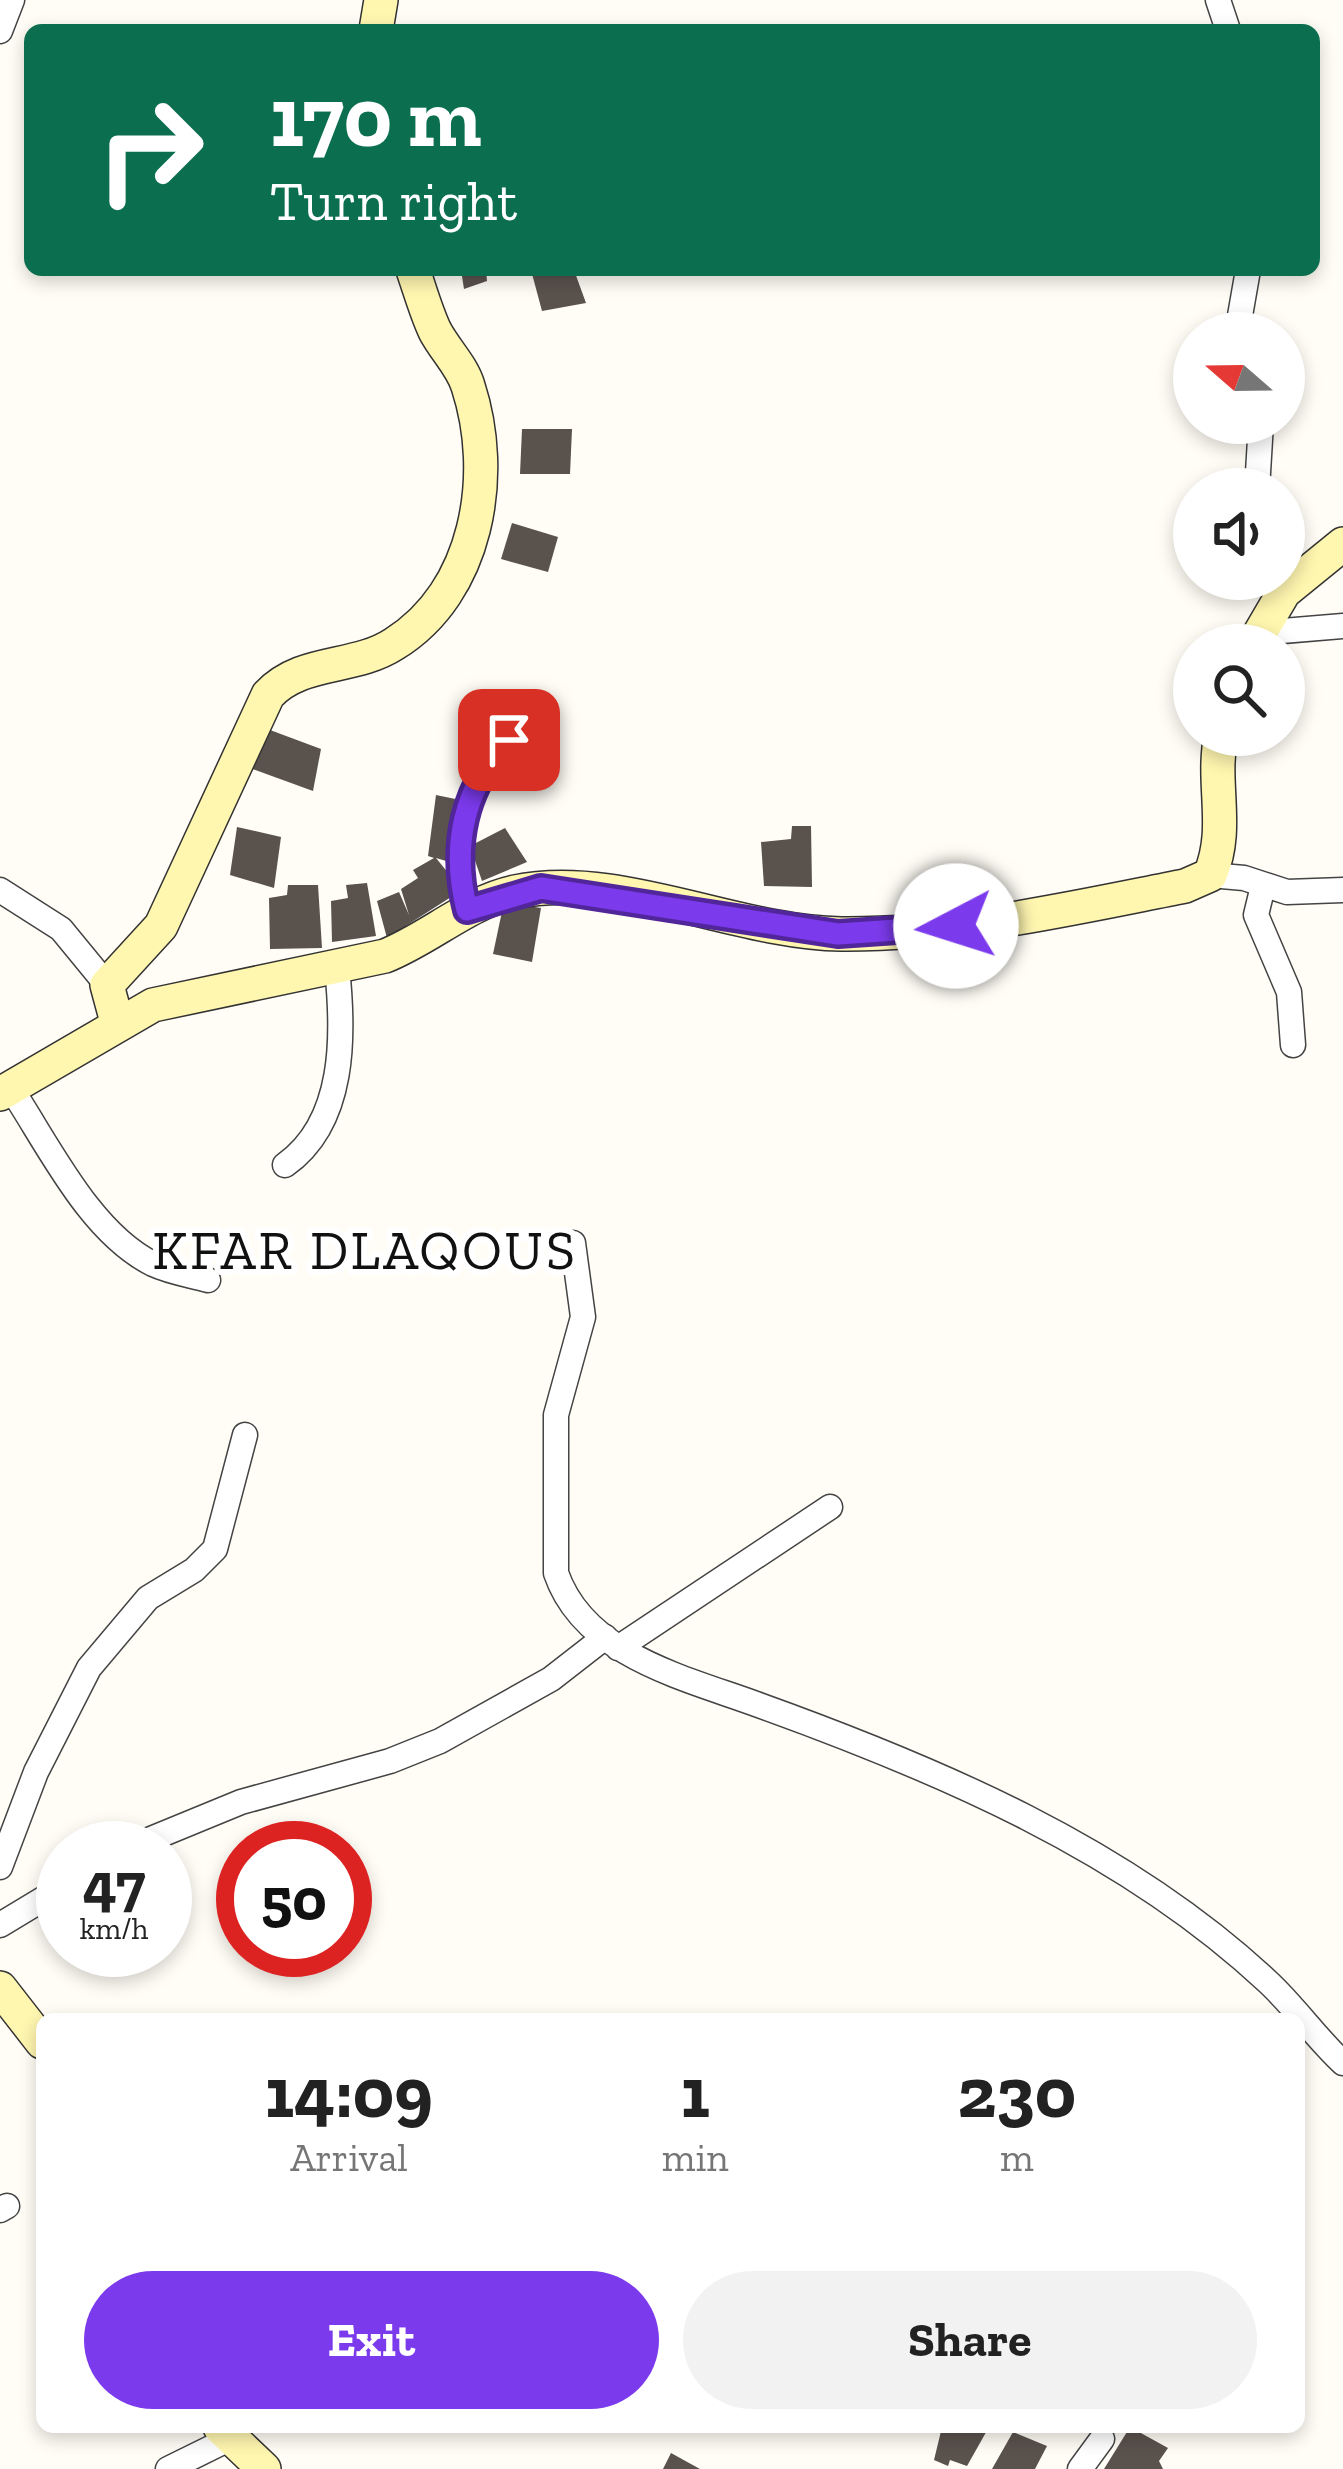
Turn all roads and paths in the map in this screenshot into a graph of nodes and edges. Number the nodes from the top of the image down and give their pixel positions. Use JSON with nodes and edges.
{"nodes":[{"id":1,"x":12,"y":0,"type":"edge"},
{"id":2,"x":0,"y":31,"type":"edge"},
{"id":3,"x":414,"y":276,"type":"edge"},
{"id":4,"x":1247,"y":276,"type":"edge"},
{"id":5,"x":1241,"y":312,"type":"edge"},
{"id":6,"x":1343,"y":544,"type":"edge"},
{"id":7,"x":1305,"y":569,"type":"edge"},
{"id":8,"x":1343,"y":626,"type":"edge"},
{"id":9,"x":1305,"y":632,"type":"edge"},
{"id":10,"x":509,"y":740,"type":"dead end"},
{"id":11,"x":1218,"y":756,"type":"edge"},
{"id":12,"x":1210,"y":875,"type":"junction"},
{"id":13,"x":1263,"y":886,"type":"junction"},
{"id":14,"x":0,"y":890,"type":"edge"},
{"id":15,"x":1343,"y":890,"type":"edge"},
{"id":16,"x":467,"y":910,"type":"junction"},
{"id":17,"x":337,"y":968,"type":"junction"},
{"id":18,"x":106,"y":985,"type":"junction"},
{"id":19,"x":117,"y":1022,"type":"junction"},
{"id":20,"x":1293,"y":1045,"type":"dead end"},
{"id":21,"x":5,"y":1090,"type":"edge"},
{"id":22,"x":285,"y":1165,"type":"dead end"},
{"id":23,"x":573,"y":1243,"type":"dead end"},
{"id":24,"x":208,"y":1280,"type":"dead end"},
{"id":25,"x":245,"y":1435,"type":"dead end"},
{"id":26,"x":830,"y":1507,"type":"dead end"},
{"id":27,"x":612,"y":1643,"type":"junction"},
{"id":28,"x":192,"y":1822,"type":"edge"},
{"id":29,"x":0,"y":1867,"type":"edge"},
{"id":30,"x":36,"y":1903,"type":"edge"},
{"id":31,"x":0,"y":1924,"type":"edge"},
{"id":32,"x":0,"y":1988,"type":"edge"},
{"id":33,"x":1298,"y":2013,"type":"edge"},
{"id":34,"x":1305,"y":2021,"type":"edge"},
{"id":35,"x":36,"y":2034,"type":"edge"},
{"id":36,"x":1343,"y":2062,"type":"edge"},
{"id":37,"x":224,"y":2433,"type":"edge"},
{"id":38,"x":227,"y":2433,"type":"edge"},
{"id":39,"x":1102,"y":2439,"type":"dead end"},
{"id":40,"x":168,"y":2469,"type":"edge"},
{"id":41,"x":264,"y":2469,"type":"edge"},
{"id":42,"x":1080,"y":2469,"type":"edge"}],
"edges":[{"from":1,"to":2,"type":"street"},
{"from":3,"to":18,"type":"main road"},
{"from":4,"to":5,"type":"street"},
{"from":6,"to":7,"type":"main road"},
{"from":8,"to":9,"type":"street"},
{"from":10,"to":16,"type":"street"},
{"from":11,"to":12,"type":"main road"},
{"from":12,"to":13,"type":"street"},
{"from":12,"to":16,"type":"main road"},
{"from":13,"to":15,"type":"street"},
{"from":13,"to":20,"type":"street"},
{"from":14,"to":18,"type":"street"},
{"from":16,"to":17,"type":"main road"},
{"from":17,"to":19,"type":"main road"},
{"from":17,"to":22,"type":"street"},
{"from":18,"to":19,"type":"main road"},
{"from":19,"to":21,"type":"main road"},
{"from":21,"to":24,"type":"street"},
{"from":23,"to":27,"type":"street"},
{"from":25,"to":29,"type":"street"},
{"from":26,"to":27,"type":"street"},
{"from":27,"to":28,"type":"street"},
{"from":27,"to":33,"type":"street"},
{"from":30,"to":31,"type":"street"},
{"from":32,"to":35,"type":"main road"},
{"from":34,"to":36,"type":"street"},
{"from":37,"to":40,"type":"street"},
{"from":38,"to":41,"type":"main road"},
{"from":39,"to":42,"type":"street"}]}
